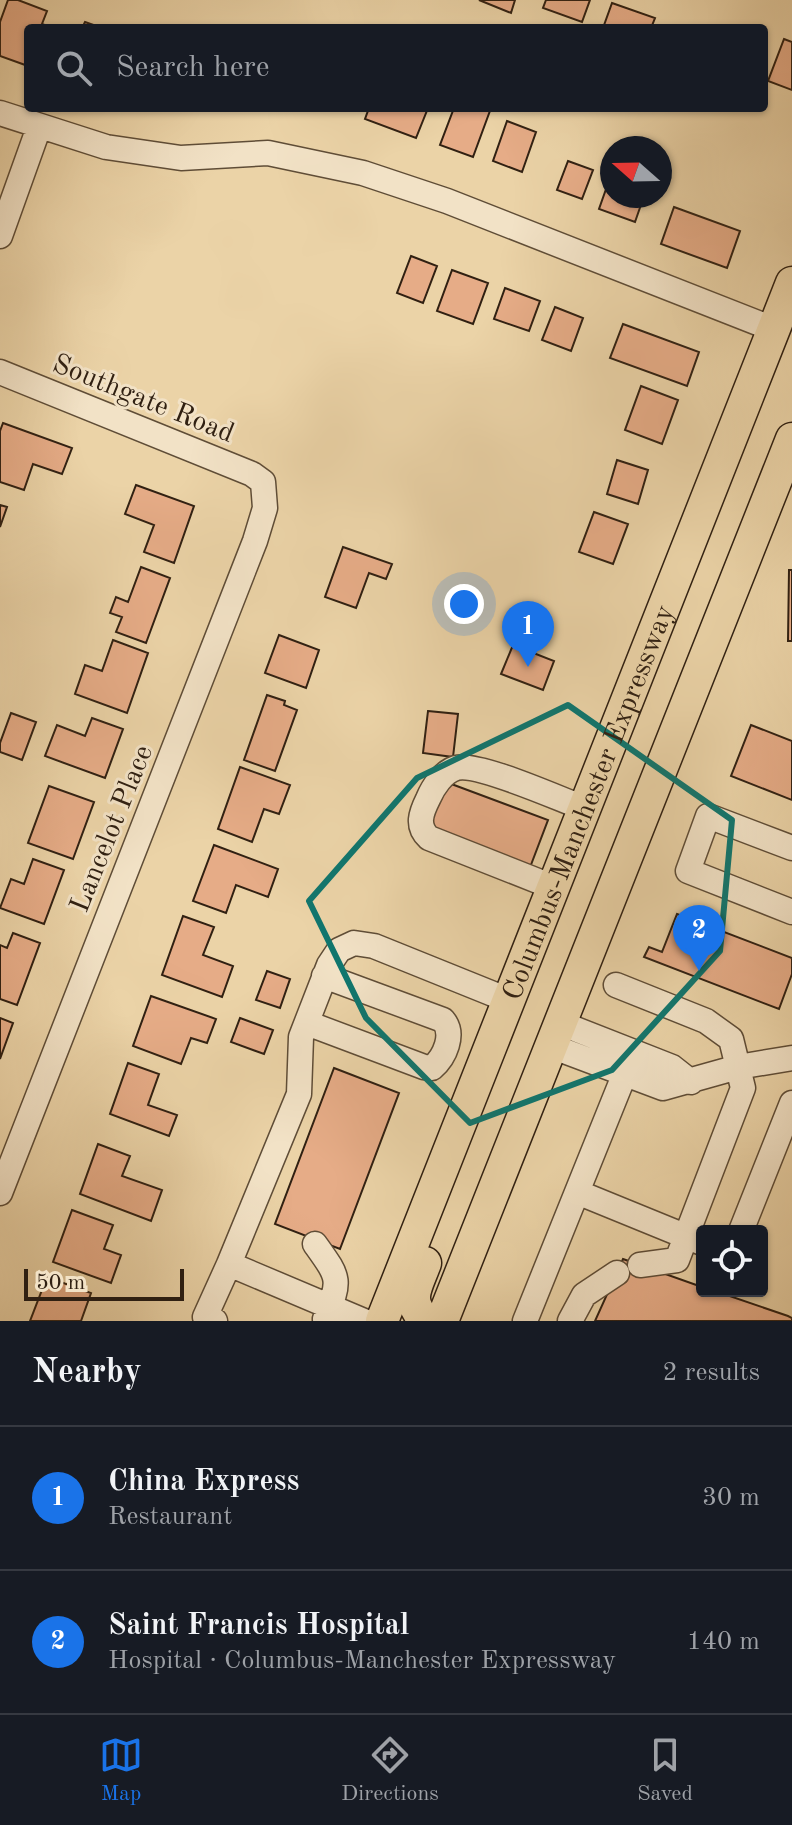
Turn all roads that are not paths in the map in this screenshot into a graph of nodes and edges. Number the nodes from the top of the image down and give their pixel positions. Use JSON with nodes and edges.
{"nodes":[{"id":1,"x":0,"y":113,"type":"edge"},
{"id":2,"x":39,"y":127,"type":"junction"},
{"id":3,"x":0,"y":236,"type":"edge"},
{"id":4,"x":792,"y":283,"type":"edge"},
{"id":5,"x":773,"y":329,"type":"junction"},
{"id":6,"x":0,"y":372,"type":"edge"},
{"id":7,"x":792,"y":439,"type":"edge"},
{"id":8,"x":263,"y":482,"type":"joint"},
{"id":9,"x":584,"y":808,"type":"junction"},
{"id":10,"x":792,"y":848,"type":"edge"},
{"id":11,"x":553,"y":887,"type":"junction"},
{"id":12,"x":792,"y":912,"type":"edge"},
{"id":13,"x":324,"y":976,"type":"junction"},
{"id":14,"x":616,"y":985,"type":"dead end"},
{"id":15,"x":508,"y":1000,"type":"junction"},
{"id":16,"x":307,"y":1023,"type":"junction"},
{"id":17,"x":555,"y":1034,"type":"junction"},
{"id":18,"x":792,"y":1058,"type":"edge"},
{"id":19,"x":628,"y":1062,"type":"junction"},
{"id":20,"x":738,"y":1067,"type":"junction"},
{"id":21,"x":792,"y":1103,"type":"edge"},
{"id":22,"x":465,"y":1111,"type":"junction"},
{"id":23,"x":577,"y":1192,"type":"junction"},
{"id":24,"x":0,"y":1193,"type":"edge"},
{"id":25,"x":743,"y":1225,"type":"edge"},
{"id":26,"x":694,"y":1240,"type":"edge"},
{"id":27,"x":315,"y":1244,"type":"dead end"},
{"id":28,"x":229,"y":1264,"type":"junction"},
{"id":29,"x":640,"y":1265,"type":"dead end"},
{"id":30,"x":617,"y":1273,"type":"dead end"},
{"id":31,"x":327,"y":1314,"type":"edge"},
{"id":32,"x":215,"y":1321,"type":"edge"},
{"id":33,"x":364,"y":1321,"type":"edge"},
{"id":34,"x":382,"y":1321,"type":"edge"},
{"id":35,"x":426,"y":1321,"type":"edge"},
{"id":36,"x":442,"y":1321,"type":"edge"},
{"id":37,"x":525,"y":1321,"type":"edge"},
{"id":38,"x":570,"y":1321,"type":"edge"}],
"edges":[{"from":1,"to":2,"type":"street"},
{"from":2,"to":3,"type":"street"},
{"from":2,"to":5,"type":"street"},
{"from":4,"to":5,"type":"main road","name":"Columbus-Manchester Expressway"},
{"from":5,"to":9,"type":"main road","name":"Columbus-Manchester Expressway"},
{"from":6,"to":8,"type":"street","name":"Southgate Road"},
{"from":7,"to":17,"type":"main road","name":"Columbus-Manchester Expressway"},
{"from":8,"to":24,"type":"street","name":"Lancelot Place"},
{"from":9,"to":11,"type":"main road","name":"Columbus-Manchester Expressway"},
{"from":9,"to":11,"type":"street"},
{"from":10,"to":12,"type":"street"},
{"from":11,"to":15,"type":"main road","name":"Columbus-Manchester Expressway"},
{"from":13,"to":15,"type":"street"},
{"from":13,"to":16,"type":"street"},
{"from":13,"to":16,"type":"street"},
{"from":14,"to":20,"type":"street"},
{"from":15,"to":22,"type":"main road","name":"Columbus-Manchester Expressway"},
{"from":16,"to":28,"type":"street"},
{"from":17,"to":19,"type":"street"},
{"from":17,"to":36,"type":"main road","name":"Columbus-Manchester Expressway"},
{"from":18,"to":20,"type":"street"},
{"from":19,"to":20,"type":"street"},
{"from":19,"to":23,"type":"street"},
{"from":20,"to":26,"type":"street"},
{"from":21,"to":25,"type":"street"},
{"from":22,"to":34,"type":"main road","name":"Columbus-Manchester Expressway"},
{"from":22,"to":35,"type":"main road"},
{"from":23,"to":26,"type":"street"},
{"from":23,"to":37,"type":"street"},
{"from":26,"to":29,"type":"street"},
{"from":27,"to":31,"type":"street"},
{"from":28,"to":31,"type":"street"},
{"from":28,"to":32,"type":"street"},
{"from":30,"to":38,"type":"street"},
{"from":31,"to":33,"type":"street"}]}
